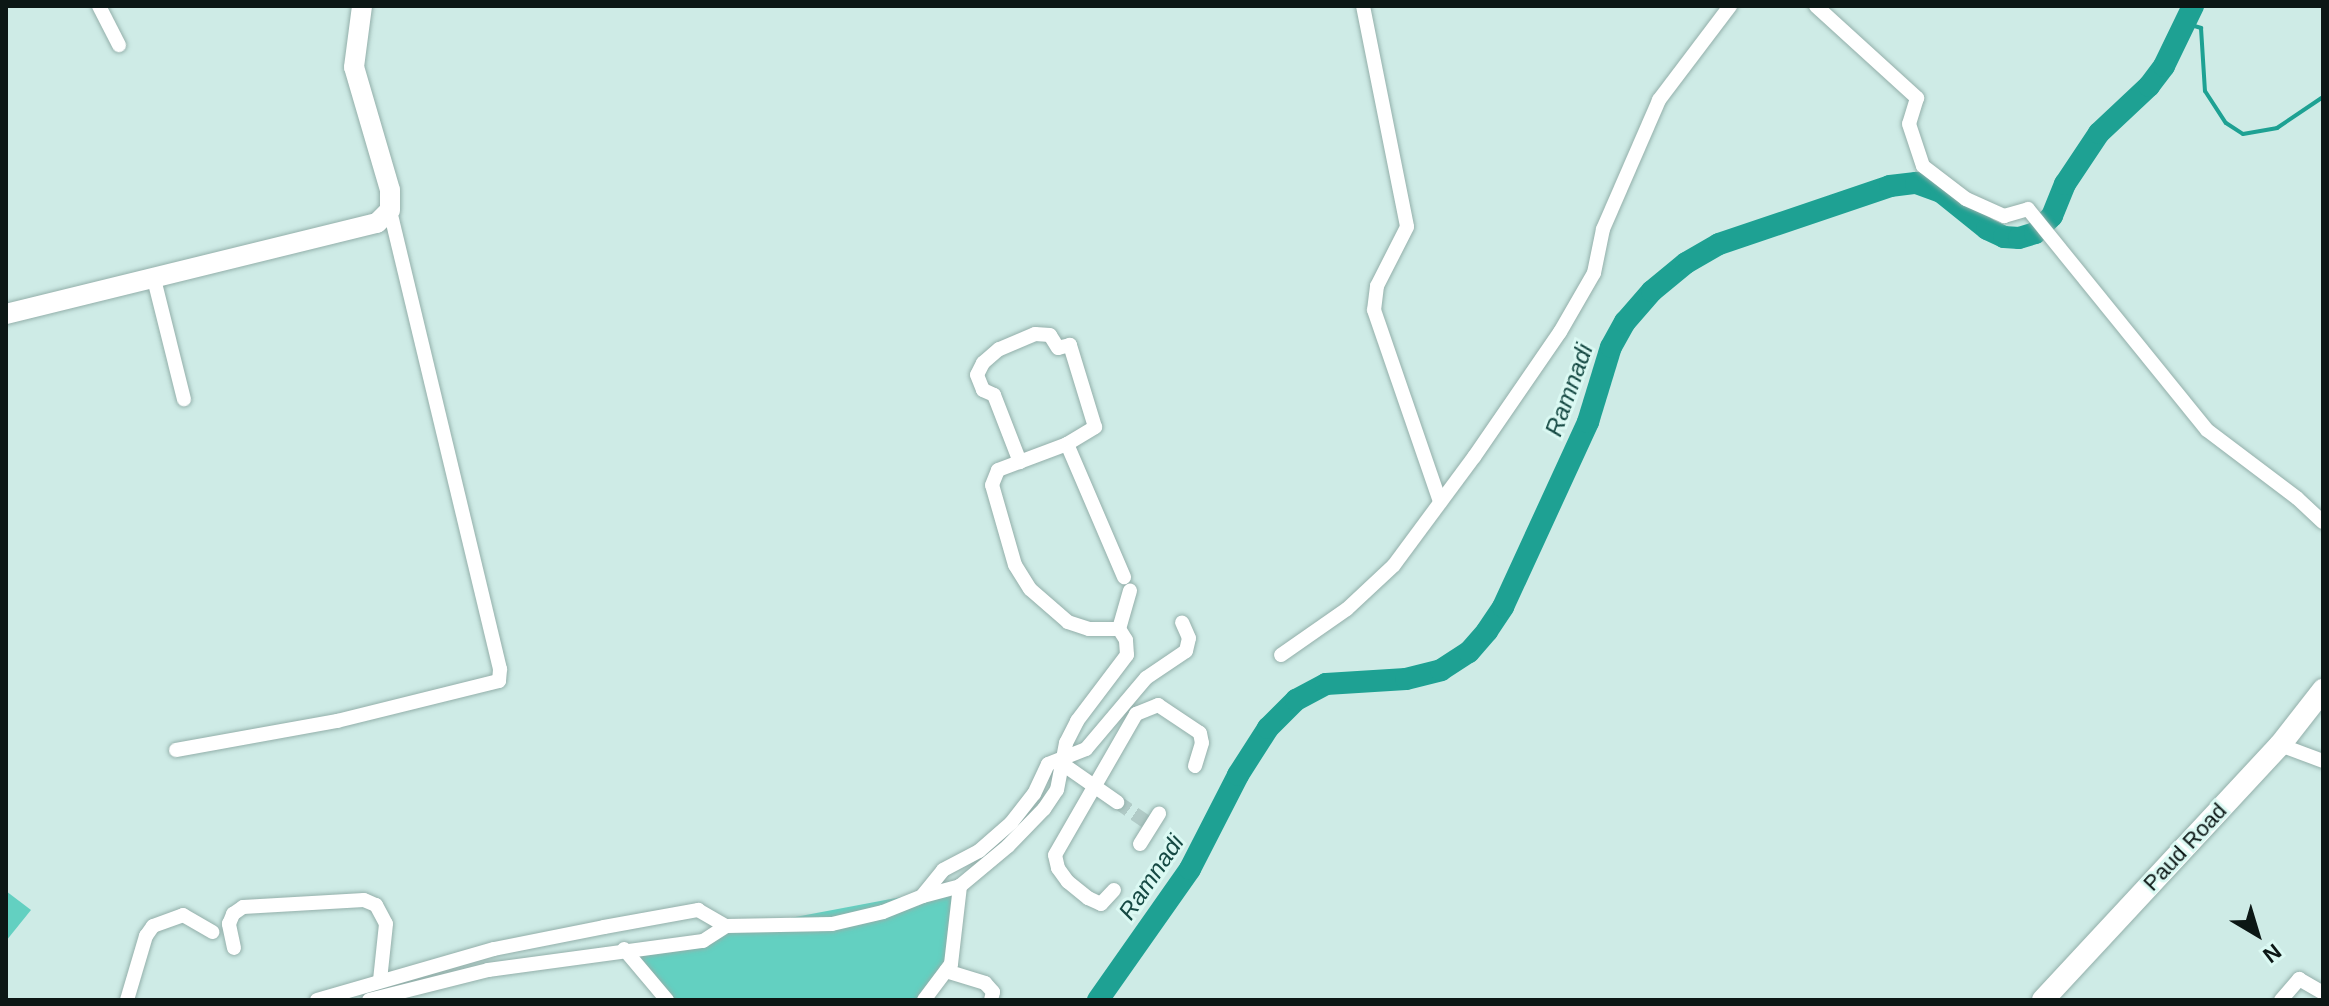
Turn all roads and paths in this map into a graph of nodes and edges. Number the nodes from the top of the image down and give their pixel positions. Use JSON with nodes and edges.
{"nodes":[{"id":1,"x":99,"y":6,"type":"edge"},
{"id":2,"x":362,"y":6,"type":"edge"},
{"id":3,"x":1363,"y":6,"type":"edge"},
{"id":4,"x":1730,"y":6,"type":"edge"},
{"id":5,"x":1816,"y":6,"type":"edge"},
{"id":6,"x":119,"y":45,"type":"dead end"},
{"id":7,"x":390,"y":210,"type":"junction"},
{"id":8,"x":154,"y":279,"type":"junction"},
{"id":9,"x":6,"y":314,"type":"edge"},
{"id":10,"x":184,"y":399,"type":"dead end"},
{"id":11,"x":1067,"y":444,"type":"junction"},
{"id":12,"x":1020,"y":462,"type":"junction"},
{"id":13,"x":1440,"y":502,"type":"junction"},
{"id":14,"x":2323,"y":522,"type":"edge"},
{"id":15,"x":1182,"y":622,"type":"dead end"},
{"id":16,"x":1119,"y":629,"type":"junction"},
{"id":17,"x":1281,"y":655,"type":"dead end"},
{"id":18,"x":2323,"y":690,"type":"edge"},
{"id":19,"x":2280,"y":745,"type":"junction"},
{"id":20,"x":176,"y":750,"type":"dead end"},
{"id":21,"x":1065,"y":760,"type":"junction"},
{"id":22,"x":2323,"y":761,"type":"edge"},
{"id":23,"x":1195,"y":766,"type":"dead end"},
{"id":24,"x":1093,"y":785,"type":"junction"},
{"id":25,"x":1117,"y":802,"type":"tunnel mouth"},
{"id":26,"x":1159,"y":813,"type":"dead end"},
{"id":27,"x":1140,"y":844,"type":"dead end"},
{"id":28,"x":960,"y":886,"type":"junction"},
{"id":29,"x":1114,"y":890,"type":"dead end"},
{"id":30,"x":923,"y":896,"type":"junction"},
{"id":31,"x":726,"y":926,"type":"junction"},
{"id":32,"x":212,"y":932,"type":"dead end"},
{"id":33,"x":234,"y":948,"type":"dead end"},
{"id":34,"x":624,"y":949,"type":"junction"},
{"id":35,"x":946,"y":971,"type":"junction"},
{"id":36,"x":380,"y":980,"type":"junction"},
{"id":37,"x":2323,"y":993,"type":"edge"},
{"id":38,"x":396,"y":997,"type":"edge"},
{"id":39,"x":933,"y":997,"type":"edge"},
{"id":40,"x":127,"y":1000,"type":"edge"},
{"id":41,"x":317,"y":1000,"type":"edge"},
{"id":42,"x":369,"y":1000,"type":"edge"},
{"id":43,"x":667,"y":1000,"type":"edge"},
{"id":44,"x":991,"y":1000,"type":"edge"},
{"id":45,"x":2043,"y":1000,"type":"edge"},
{"id":46,"x":2281,"y":1000,"type":"edge"}],
"edges":[{"from":1,"to":6,"type":"street"},
{"from":2,"to":7,"type":"street"},
{"from":3,"to":13,"type":"street"},
{"from":4,"to":13,"type":"street"},
{"from":5,"to":14,"type":"street"},
{"from":7,"to":8,"type":"street"},
{"from":7,"to":20,"type":"street"},
{"from":8,"to":9,"type":"street"},
{"from":8,"to":10,"type":"street"},
{"from":11,"to":12,"type":"street"},
{"from":11,"to":12,"type":"street"},
{"from":11,"to":16,"type":"street"},
{"from":12,"to":16,"type":"street"},
{"from":13,"to":17,"type":"street"},
{"from":15,"to":21,"type":"street"},
{"from":16,"to":21,"type":"street"},
{"from":18,"to":19,"type":"main road","name":"Paud Road"},
{"from":19,"to":22,"type":"street"},
{"from":19,"to":45,"type":"main road","name":"Paud Road"},
{"from":21,"to":24,"type":"street"},
{"from":21,"to":28,"type":"street"},
{"from":21,"to":30,"type":"street"},
{"from":23,"to":24,"type":"street"},
{"from":24,"to":25,"type":"street"},
{"from":24,"to":29,"type":"street"},
{"from":26,"to":27,"type":"street"},
{"from":28,"to":30,"type":"street"},
{"from":28,"to":35,"type":"street"},
{"from":30,"to":31,"type":"street"},
{"from":31,"to":34,"type":"street"},
{"from":31,"to":36,"type":"street"},
{"from":32,"to":40,"type":"street"},
{"from":33,"to":36,"type":"street"},
{"from":34,"to":38,"type":"street"},
{"from":34,"to":43,"type":"street"},
{"from":35,"to":39,"type":"street"},
{"from":35,"to":44,"type":"street"},
{"from":36,"to":41,"type":"street"},
{"from":37,"to":46,"type":"street"},
{"from":38,"to":42,"type":"street"}]}
